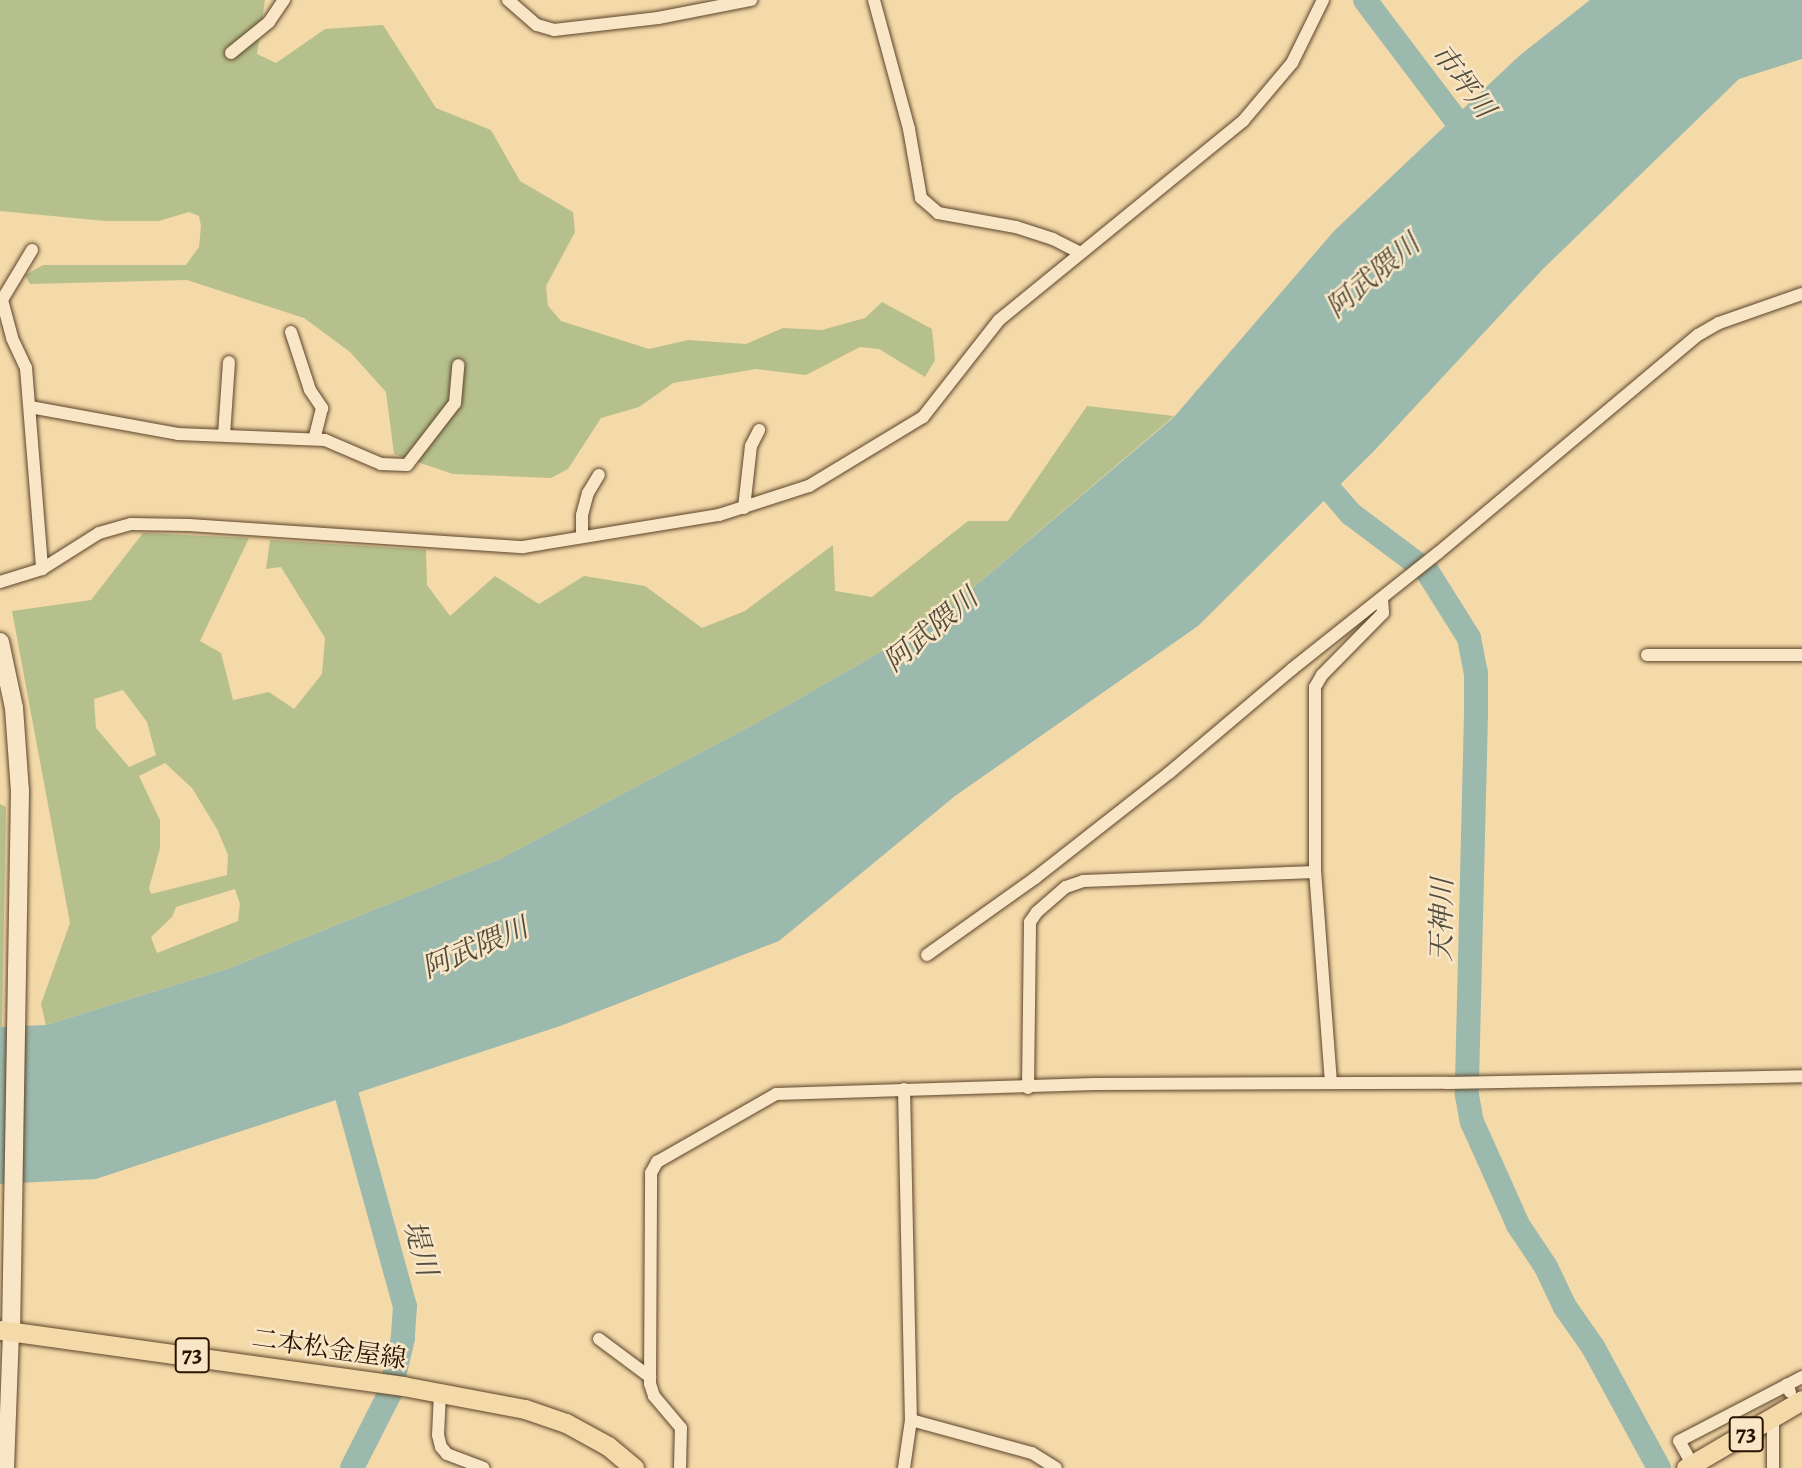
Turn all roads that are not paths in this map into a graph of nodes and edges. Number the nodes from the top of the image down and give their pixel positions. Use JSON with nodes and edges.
{"nodes":[{"id":1,"x":284,"y":0,"type":"edge"},
{"id":2,"x":508,"y":0,"type":"edge"},
{"id":3,"x":751,"y":0,"type":"edge"},
{"id":4,"x":874,"y":0,"type":"edge"},
{"id":5,"x":1323,"y":0,"type":"edge"},
{"id":6,"x":231,"y":54,"type":"dead end"},
{"id":7,"x":32,"y":250,"type":"dead end"},
{"id":8,"x":1080,"y":253,"type":"junction"},
{"id":9,"x":1802,"y":294,"type":"edge"},
{"id":10,"x":1,"y":300,"type":"edge"},
{"id":11,"x":291,"y":332,"type":"dead end"},
{"id":12,"x":229,"y":362,"type":"dead end"},
{"id":13,"x":458,"y":365,"type":"dead end"},
{"id":14,"x":30,"y":407,"type":"junction"},
{"id":15,"x":759,"y":430,"type":"dead end"},
{"id":16,"x":225,"y":435,"type":"junction"},
{"id":17,"x":314,"y":439,"type":"junction"},
{"id":18,"x":599,"y":475,"type":"dead end"},
{"id":19,"x":744,"y":508,"type":"junction"},
{"id":20,"x":582,"y":536,"type":"junction"},
{"id":21,"x":42,"y":569,"type":"junction"},
{"id":22,"x":0,"y":582,"type":"edge"},
{"id":23,"x":1382,"y":598,"type":"junction"},
{"id":24,"x":0,"y":642,"type":"edge"},
{"id":25,"x":1647,"y":655,"type":"dead end"},
{"id":26,"x":1802,"y":655,"type":"edge"},
{"id":27,"x":1315,"y":872,"type":"junction"},
{"id":28,"x":927,"y":956,"type":"dead end"},
{"id":29,"x":1802,"y":1076,"type":"edge"},
{"id":30,"x":1331,"y":1083,"type":"junction"},
{"id":31,"x":1028,"y":1088,"type":"junction"},
{"id":32,"x":904,"y":1089,"type":"junction"},
{"id":33,"x":6,"y":1331,"type":"edge"},
{"id":34,"x":599,"y":1339,"type":"dead end"},
{"id":35,"x":650,"y":1377,"type":"junction"},
{"id":36,"x":1802,"y":1377,"type":"edge"},
{"id":37,"x":1787,"y":1385,"type":"junction"},
{"id":38,"x":440,"y":1393,"type":"junction"},
{"id":39,"x":1798,"y":1403,"type":"edge"},
{"id":40,"x":1773,"y":1419,"type":"junction"},
{"id":41,"x":911,"y":1420,"type":"junction"},
{"id":42,"x":1689,"y":1466,"type":"edge"},
{"id":43,"x":6,"y":1468,"type":"edge"},
{"id":44,"x":483,"y":1468,"type":"edge"},
{"id":45,"x":634,"y":1468,"type":"edge"},
{"id":46,"x":680,"y":1468,"type":"edge"},
{"id":47,"x":904,"y":1468,"type":"edge"},
{"id":48,"x":1056,"y":1468,"type":"edge"},
{"id":49,"x":1773,"y":1468,"type":"edge"}],
"edges":[{"from":1,"to":6,"type":"street"},
{"from":2,"to":3,"type":"street"},
{"from":4,"to":8,"type":"street"},
{"from":5,"to":8,"type":"street"},
{"from":7,"to":10,"type":"street"},
{"from":8,"to":19,"type":"street"},
{"from":9,"to":23,"type":"street"},
{"from":10,"to":14,"type":"street"},
{"from":11,"to":17,"type":"street"},
{"from":12,"to":16,"type":"street"},
{"from":13,"to":17,"type":"street"},
{"from":14,"to":16,"type":"street"},
{"from":14,"to":21,"type":"street"},
{"from":15,"to":19,"type":"street"},
{"from":16,"to":17,"type":"street"},
{"from":18,"to":20,"type":"street"},
{"from":19,"to":20,"type":"street"},
{"from":20,"to":21,"type":"street"},
{"from":21,"to":22,"type":"street"},
{"from":23,"to":27,"type":"street"},
{"from":23,"to":28,"type":"street"},
{"from":24,"to":33,"type":"main road"},
{"from":25,"to":26,"type":"street"},
{"from":27,"to":30,"type":"street"},
{"from":27,"to":31,"type":"street"},
{"from":29,"to":30,"type":"street"},
{"from":30,"to":31,"type":"street"},
{"from":31,"to":32,"type":"street"},
{"from":32,"to":35,"type":"street"},
{"from":32,"to":41,"type":"street"},
{"from":33,"to":38,"type":"main road","name":"二本松金屋線","number":"73"},
{"from":33,"to":43,"type":"street"},
{"from":34,"to":35,"type":"street"},
{"from":35,"to":46,"type":"street"},
{"from":36,"to":37,"type":"street"},
{"from":37,"to":39,"type":"street"},
{"from":37,"to":42,"type":"street"},
{"from":38,"to":44,"type":"street"},
{"from":38,"to":45,"type":"main road","name":"二本松金屋線","number":"73"},
{"from":39,"to":40,"type":"main road","number":"73"},
{"from":40,"to":42,"type":"main road","number":"73"},
{"from":40,"to":49,"type":"street"},
{"from":41,"to":47,"type":"street"},
{"from":41,"to":48,"type":"street"}]}
